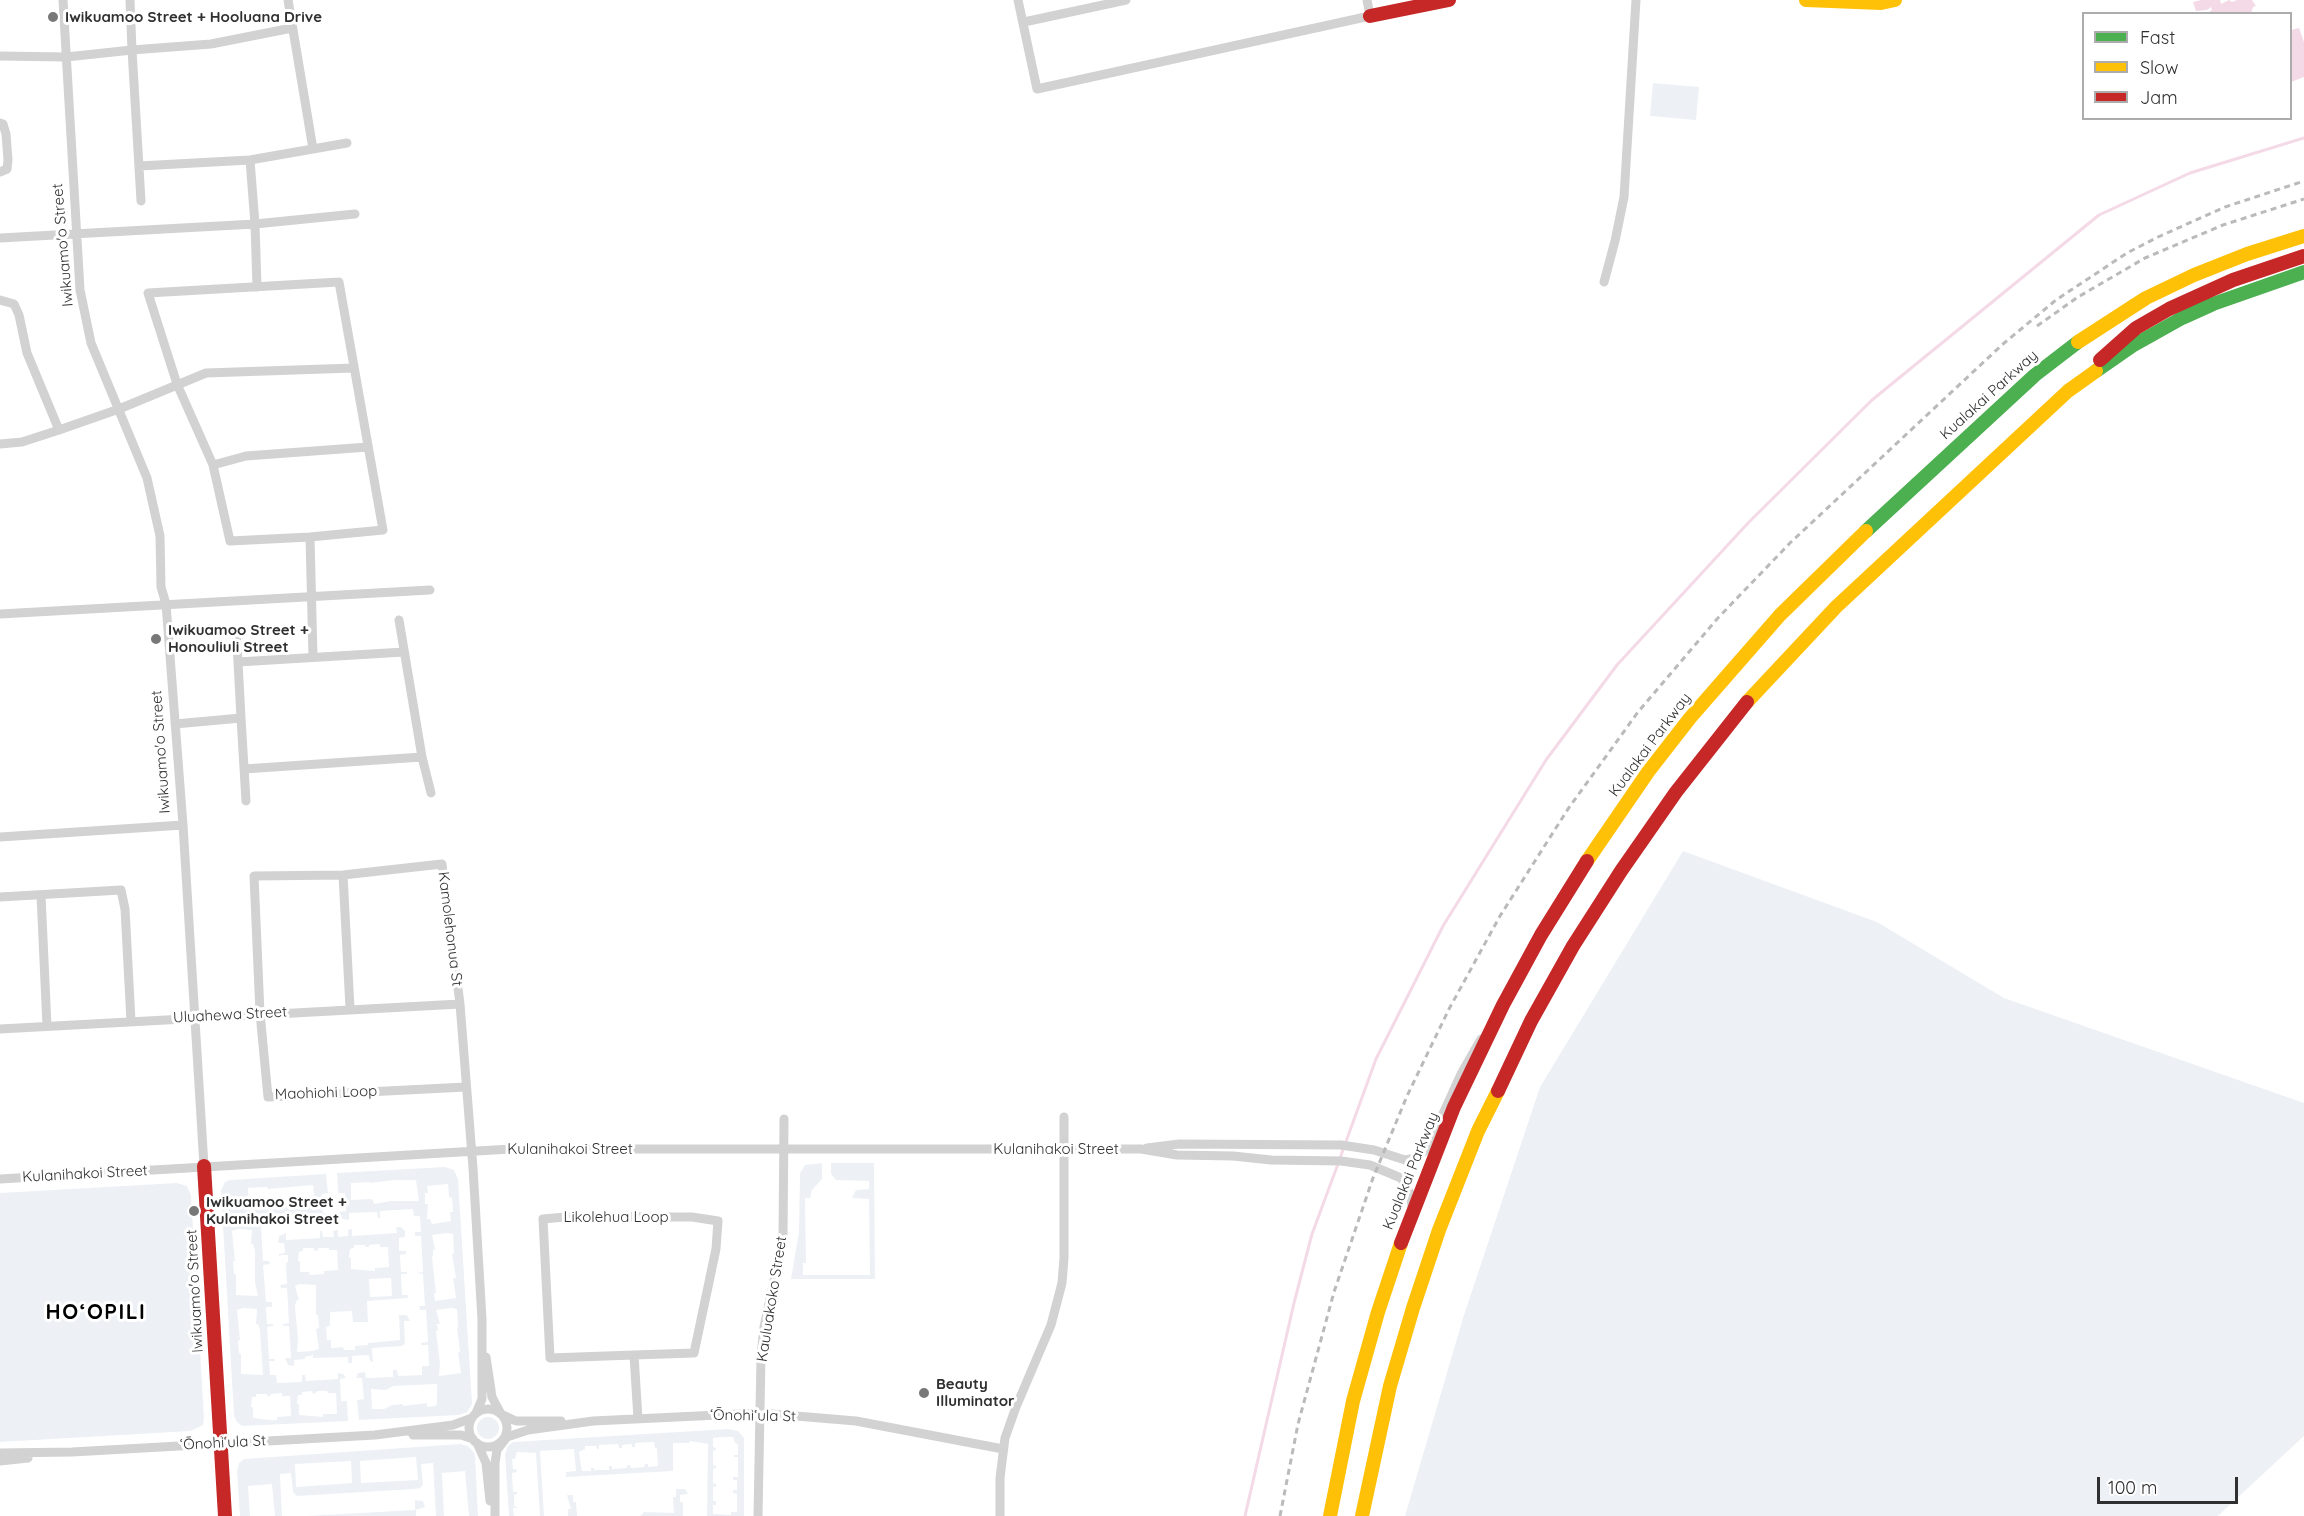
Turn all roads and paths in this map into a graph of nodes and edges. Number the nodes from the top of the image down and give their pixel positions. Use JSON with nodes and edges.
{"nodes":[{"id":1,"x":63,"y":0,"type":"edge"},
{"id":2,"x":130,"y":0,"type":"edge"},
{"id":3,"x":288,"y":0,"type":"edge"},
{"id":4,"x":1018,"y":0,"type":"edge"},
{"id":5,"x":1126,"y":0,"type":"edge"},
{"id":6,"x":1367,"y":0,"type":"edge"},
{"id":7,"x":1449,"y":0,"type":"edge"},
{"id":8,"x":1636,"y":0,"type":"edge"},
{"id":9,"x":1806,"y":0,"type":"edge"},
{"id":10,"x":1895,"y":0,"type":"edge"},
{"id":11,"x":1370,"y":16,"type":"junction"},
{"id":12,"x":1024,"y":22,"type":"junction"},
{"id":13,"x":292,"y":28,"type":"junction"},
{"id":14,"x":132,"y":50,"type":"junction"},
{"id":15,"x":0,"y":56,"type":"edge"},
{"id":16,"x":66,"y":57,"type":"junction"},
{"id":17,"x":0,"y":123,"type":"edge"},
{"id":18,"x":347,"y":143,"type":"dead end"},
{"id":19,"x":313,"y":149,"type":"junction"},
{"id":20,"x":250,"y":160,"type":"junction"},
{"id":21,"x":139,"y":166,"type":"junction"},
{"id":22,"x":0,"y":172,"type":"edge"},
{"id":23,"x":141,"y":201,"type":"dead end"},
{"id":24,"x":355,"y":214,"type":"dead end"},
{"id":25,"x":255,"y":224,"type":"junction"},
{"id":26,"x":77,"y":235,"type":"junction"},
{"id":27,"x":2304,"y":236,"type":"edge"},
{"id":28,"x":0,"y":238,"type":"edge"},
{"id":29,"x":2304,"y":256,"type":"edge"},
{"id":30,"x":2304,"y":272,"type":"edge"},
{"id":31,"x":1604,"y":282,"type":"dead end"},
{"id":32,"x":256,"y":287,"type":"junction"},
{"id":33,"x":0,"y":300,"type":"edge"},
{"id":34,"x":354,"y":368,"type":"junction"},
{"id":35,"x":177,"y":384,"type":"junction"},
{"id":36,"x":2068,"y":391,"type":"junction"},
{"id":37,"x":119,"y":409,"type":"junction"},
{"id":38,"x":59,"y":430,"type":"junction"},
{"id":39,"x":0,"y":444,"type":"edge"},
{"id":40,"x":368,"y":447,"type":"junction"},
{"id":41,"x":213,"y":465,"type":"junction"},
{"id":42,"x":310,"y":537,"type":"junction"},
{"id":43,"x":430,"y":590,"type":"dead end"},
{"id":44,"x":311,"y":597,"type":"junction"},
{"id":45,"x":166,"y":604,"type":"junction"},
{"id":46,"x":0,"y":614,"type":"edge"},
{"id":47,"x":399,"y":620,"type":"dead end"},
{"id":48,"x":236,"y":632,"type":"dead end"},
{"id":49,"x":404,"y":652,"type":"junction"},
{"id":50,"x":313,"y":657,"type":"junction"},
{"id":51,"x":238,"y":662,"type":"junction"},
{"id":52,"x":241,"y":718,"type":"junction"},
{"id":53,"x":175,"y":724,"type":"junction"},
{"id":54,"x":422,"y":757,"type":"junction"},
{"id":55,"x":244,"y":769,"type":"junction"},
{"id":56,"x":431,"y":793,"type":"dead end"},
{"id":57,"x":246,"y":801,"type":"dead end"},
{"id":58,"x":183,"y":825,"type":"junction"},
{"id":59,"x":0,"y":837,"type":"edge"},
{"id":60,"x":343,"y":875,"type":"junction"},
{"id":61,"x":41,"y":895,"type":"junction"},
{"id":62,"x":0,"y":897,"type":"edge"},
{"id":63,"x":1506,"y":999,"type":"junction"},
{"id":64,"x":460,"y":1004,"type":"junction"},
{"id":65,"x":350,"y":1008,"type":"junction"},
{"id":66,"x":260,"y":1013,"type":"junction"},
{"id":67,"x":193,"y":1018,"type":"junction"},
{"id":68,"x":130,"y":1021,"type":"junction"},
{"id":69,"x":47,"y":1026,"type":"junction"},
{"id":70,"x":0,"y":1029,"type":"edge"},
{"id":71,"x":466,"y":1086,"type":"junction"},
{"id":72,"x":1064,"y":1117,"type":"dead end"},
{"id":73,"x":784,"y":1119,"type":"dead end"},
{"id":74,"x":784,"y":1148,"type":"junction"},
{"id":75,"x":1064,"y":1149,"type":"junction"},
{"id":76,"x":1141,"y":1149,"type":"junction"},
{"id":77,"x":472,"y":1151,"type":"junction"},
{"id":78,"x":204,"y":1166,"type":"junction"},
{"id":79,"x":0,"y":1179,"type":"edge"},
{"id":80,"x":1408,"y":1220,"type":"junction"},
{"id":81,"x":482,"y":1319,"type":"junction"},
{"id":82,"x":634,"y":1354,"type":"junction"},
{"id":83,"x":760,"y":1413,"type":"junction"},
{"id":84,"x":501,"y":1414,"type":"junction"},
{"id":85,"x":474,"y":1416,"type":"junction"},
{"id":86,"x":638,"y":1419,"type":"junction"},
{"id":87,"x":593,"y":1422,"type":"junction"},
{"id":88,"x":375,"y":1434,"type":"junction"},
{"id":89,"x":503,"y":1440,"type":"junction"},
{"id":90,"x":475,"y":1441,"type":"junction"},
{"id":91,"x":220,"y":1444,"type":"junction"},
{"id":92,"x":1003,"y":1449,"type":"junction"},
{"id":93,"x":72,"y":1452,"type":"junction"},
{"id":94,"x":0,"y":1453,"type":"edge"},
{"id":95,"x":0,"y":1461,"type":"edge"},
{"id":96,"x":225,"y":1516,"type":"edge"},
{"id":97,"x":494,"y":1516,"type":"edge"},
{"id":98,"x":758,"y":1516,"type":"edge"},
{"id":99,"x":1000,"y":1516,"type":"edge"},
{"id":100,"x":1330,"y":1516,"type":"edge"},
{"id":101,"x":1362,"y":1516,"type":"edge"}],
"edges":[{"from":1,"to":16,"type":"street","name":"Iwikuamo'o Street"},
{"from":2,"to":14,"type":"street"},
{"from":3,"to":13,"type":"street"},
{"from":4,"to":12,"type":"street"},
{"from":5,"to":12,"type":"street"},
{"from":6,"to":11,"type":"street"},
{"from":7,"to":11,"type":"main road"},
{"from":8,"to":31,"type":"street"},
{"from":9,"to":10,"type":"main road"},
{"from":11,"to":12,"type":"street"},
{"from":13,"to":14,"type":"street"},
{"from":13,"to":19,"type":"street"},
{"from":14,"to":16,"type":"street"},
{"from":14,"to":21,"type":"street"},
{"from":15,"to":16,"type":"street"},
{"from":16,"to":26,"type":"street","name":"Iwikuamo'o Street"},
{"from":17,"to":22,"type":"street"},
{"from":18,"to":19,"type":"street"},
{"from":19,"to":20,"type":"street"},
{"from":20,"to":21,"type":"street"},
{"from":20,"to":25,"type":"street"},
{"from":21,"to":23,"type":"street"},
{"from":24,"to":25,"type":"street"},
{"from":25,"to":26,"type":"street"},
{"from":25,"to":32,"type":"street"},
{"from":26,"to":28,"type":"street"},
{"from":26,"to":37,"type":"street","name":"Iwikuamo'o Street"},
{"from":27,"to":63,"type":"main road","name":"Kualakai Parkway"},
{"from":29,"to":36,"type":"main road"},
{"from":30,"to":36,"type":"main road"},
{"from":32,"to":34,"type":"street"},
{"from":32,"to":35,"type":"street"},
{"from":33,"to":38,"type":"street"},
{"from":34,"to":35,"type":"street"},
{"from":34,"to":40,"type":"street"},
{"from":35,"to":37,"type":"street"},
{"from":35,"to":41,"type":"street"},
{"from":36,"to":101,"type":"main road"},
{"from":37,"to":38,"type":"street"},
{"from":37,"to":45,"type":"street","name":"Iwikuamo'o Street"},
{"from":38,"to":39,"type":"street"},
{"from":40,"to":41,"type":"street"},
{"from":40,"to":42,"type":"street"},
{"from":41,"to":42,"type":"street"},
{"from":42,"to":44,"type":"street"},
{"from":43,"to":44,"type":"street"},
{"from":44,"to":45,"type":"street"},
{"from":44,"to":50,"type":"street"},
{"from":45,"to":46,"type":"street"},
{"from":45,"to":53,"type":"street","name":"Iwikuamo'o Street"},
{"from":47,"to":49,"type":"street"},
{"from":48,"to":51,"type":"street"},
{"from":49,"to":50,"type":"street"},
{"from":49,"to":54,"type":"street"},
{"from":50,"to":51,"type":"street"},
{"from":51,"to":52,"type":"street"},
{"from":52,"to":53,"type":"street"},
{"from":52,"to":55,"type":"street"},
{"from":53,"to":58,"type":"street","name":"Iwikuamo'o Street"},
{"from":54,"to":55,"type":"street"},
{"from":54,"to":56,"type":"street"},
{"from":55,"to":57,"type":"street"},
{"from":58,"to":59,"type":"street"},
{"from":58,"to":67,"type":"street","name":"Iwikuamo'o Street"},
{"from":60,"to":64,"type":"street","name":"Kamolehonua St"},
{"from":60,"to":65,"type":"street"},
{"from":60,"to":66,"type":"street","name":"Kamolehonua St"},
{"from":61,"to":62,"type":"street"},
{"from":61,"to":68,"type":"street"},
{"from":61,"to":69,"type":"street"},
{"from":63,"to":76,"type":"street","name":"Kulanihakoi Street"},
{"from":63,"to":80,"type":"main road","name":"Kualakai Parkway"},
{"from":64,"to":65,"type":"street","name":"Uluahewa Street"},
{"from":64,"to":71,"type":"street","name":"Kamolehonua St"},
{"from":65,"to":66,"type":"street","name":"Uluahewa Street"},
{"from":66,"to":67,"type":"street","name":"Uluahewa Street"},
{"from":66,"to":71,"type":"street","name":"Maohiohi Loop"},
{"from":67,"to":68,"type":"street","name":"Uluahewa Street"},
{"from":67,"to":78,"type":"street","name":"Iwikuamo'o Street"},
{"from":68,"to":69,"type":"street","name":"Uluahewa Street"},
{"from":69,"to":70,"type":"street","name":"Uluahewa Street"},
{"from":71,"to":77,"type":"street","name":"Kamolehonua St"},
{"from":72,"to":75,"type":"street"},
{"from":73,"to":74,"type":"street","name":"Kauluakoko Street"},
{"from":74,"to":75,"type":"street","name":"Kulanihakoi Street"},
{"from":74,"to":77,"type":"street","name":"Kulanihakoi Street"},
{"from":74,"to":83,"type":"street","name":"Kauluakoko Street"},
{"from":75,"to":76,"type":"street","name":"Kulanihakoi Street"},
{"from":75,"to":92,"type":"street"},
{"from":76,"to":80,"type":"street","name":"Kulanihakoi Street"},
{"from":77,"to":78,"type":"street","name":"Kulanihakoi Street"},
{"from":77,"to":81,"type":"street","name":"Kamolehonua St"},
{"from":78,"to":79,"type":"street","name":"Kulanihakoi Street"},
{"from":78,"to":91,"type":"main road","name":"Iwikuamo'o Street"},
{"from":80,"to":100,"type":"main road","name":"Kualakai Parkway"},
{"from":81,"to":84,"type":"street","name":"Kamolehonua St"},
{"from":81,"to":85,"type":"street","name":"Kamolehonua St"},
{"from":82,"to":82,"type":"street","name":"Likolehua Loop"},
{"from":82,"to":86,"type":"street"},
{"from":83,"to":86,"type":"street","name":"‘Ōnohi‘ula St"},
{"from":83,"to":92,"type":"street","name":"‘Ōnohi‘ula St"},
{"from":83,"to":98,"type":"street","name":"Kauluakoko Street"},
{"from":84,"to":85,"type":"street"},
{"from":84,"to":87,"type":"street"},
{"from":84,"to":89,"type":"street"},
{"from":85,"to":88,"type":"street","name":"‘Ōnohi‘ula St"},
{"from":85,"to":90,"type":"street"},
{"from":86,"to":87,"type":"street","name":"‘Ōnohi‘ula St"},
{"from":87,"to":89,"type":"street","name":"‘Ōnohi‘ula St"},
{"from":88,"to":90,"type":"street","name":"‘Ōnohi‘ula St"},
{"from":88,"to":91,"type":"street","name":"‘Ōnohi‘ula St"},
{"from":89,"to":90,"type":"street"},
{"from":89,"to":97,"type":"street"},
{"from":90,"to":97,"type":"street"},
{"from":91,"to":93,"type":"street","name":"‘Ōnohi‘ula St"},
{"from":91,"to":96,"type":"main road","name":"Iwikuamo'o Street"},
{"from":92,"to":99,"type":"street"},
{"from":93,"to":94,"type":"street","name":"‘Ōnohi‘ula St"},
{"from":93,"to":95,"type":"street","name":"‘Ōnohi‘ula St"}]}
